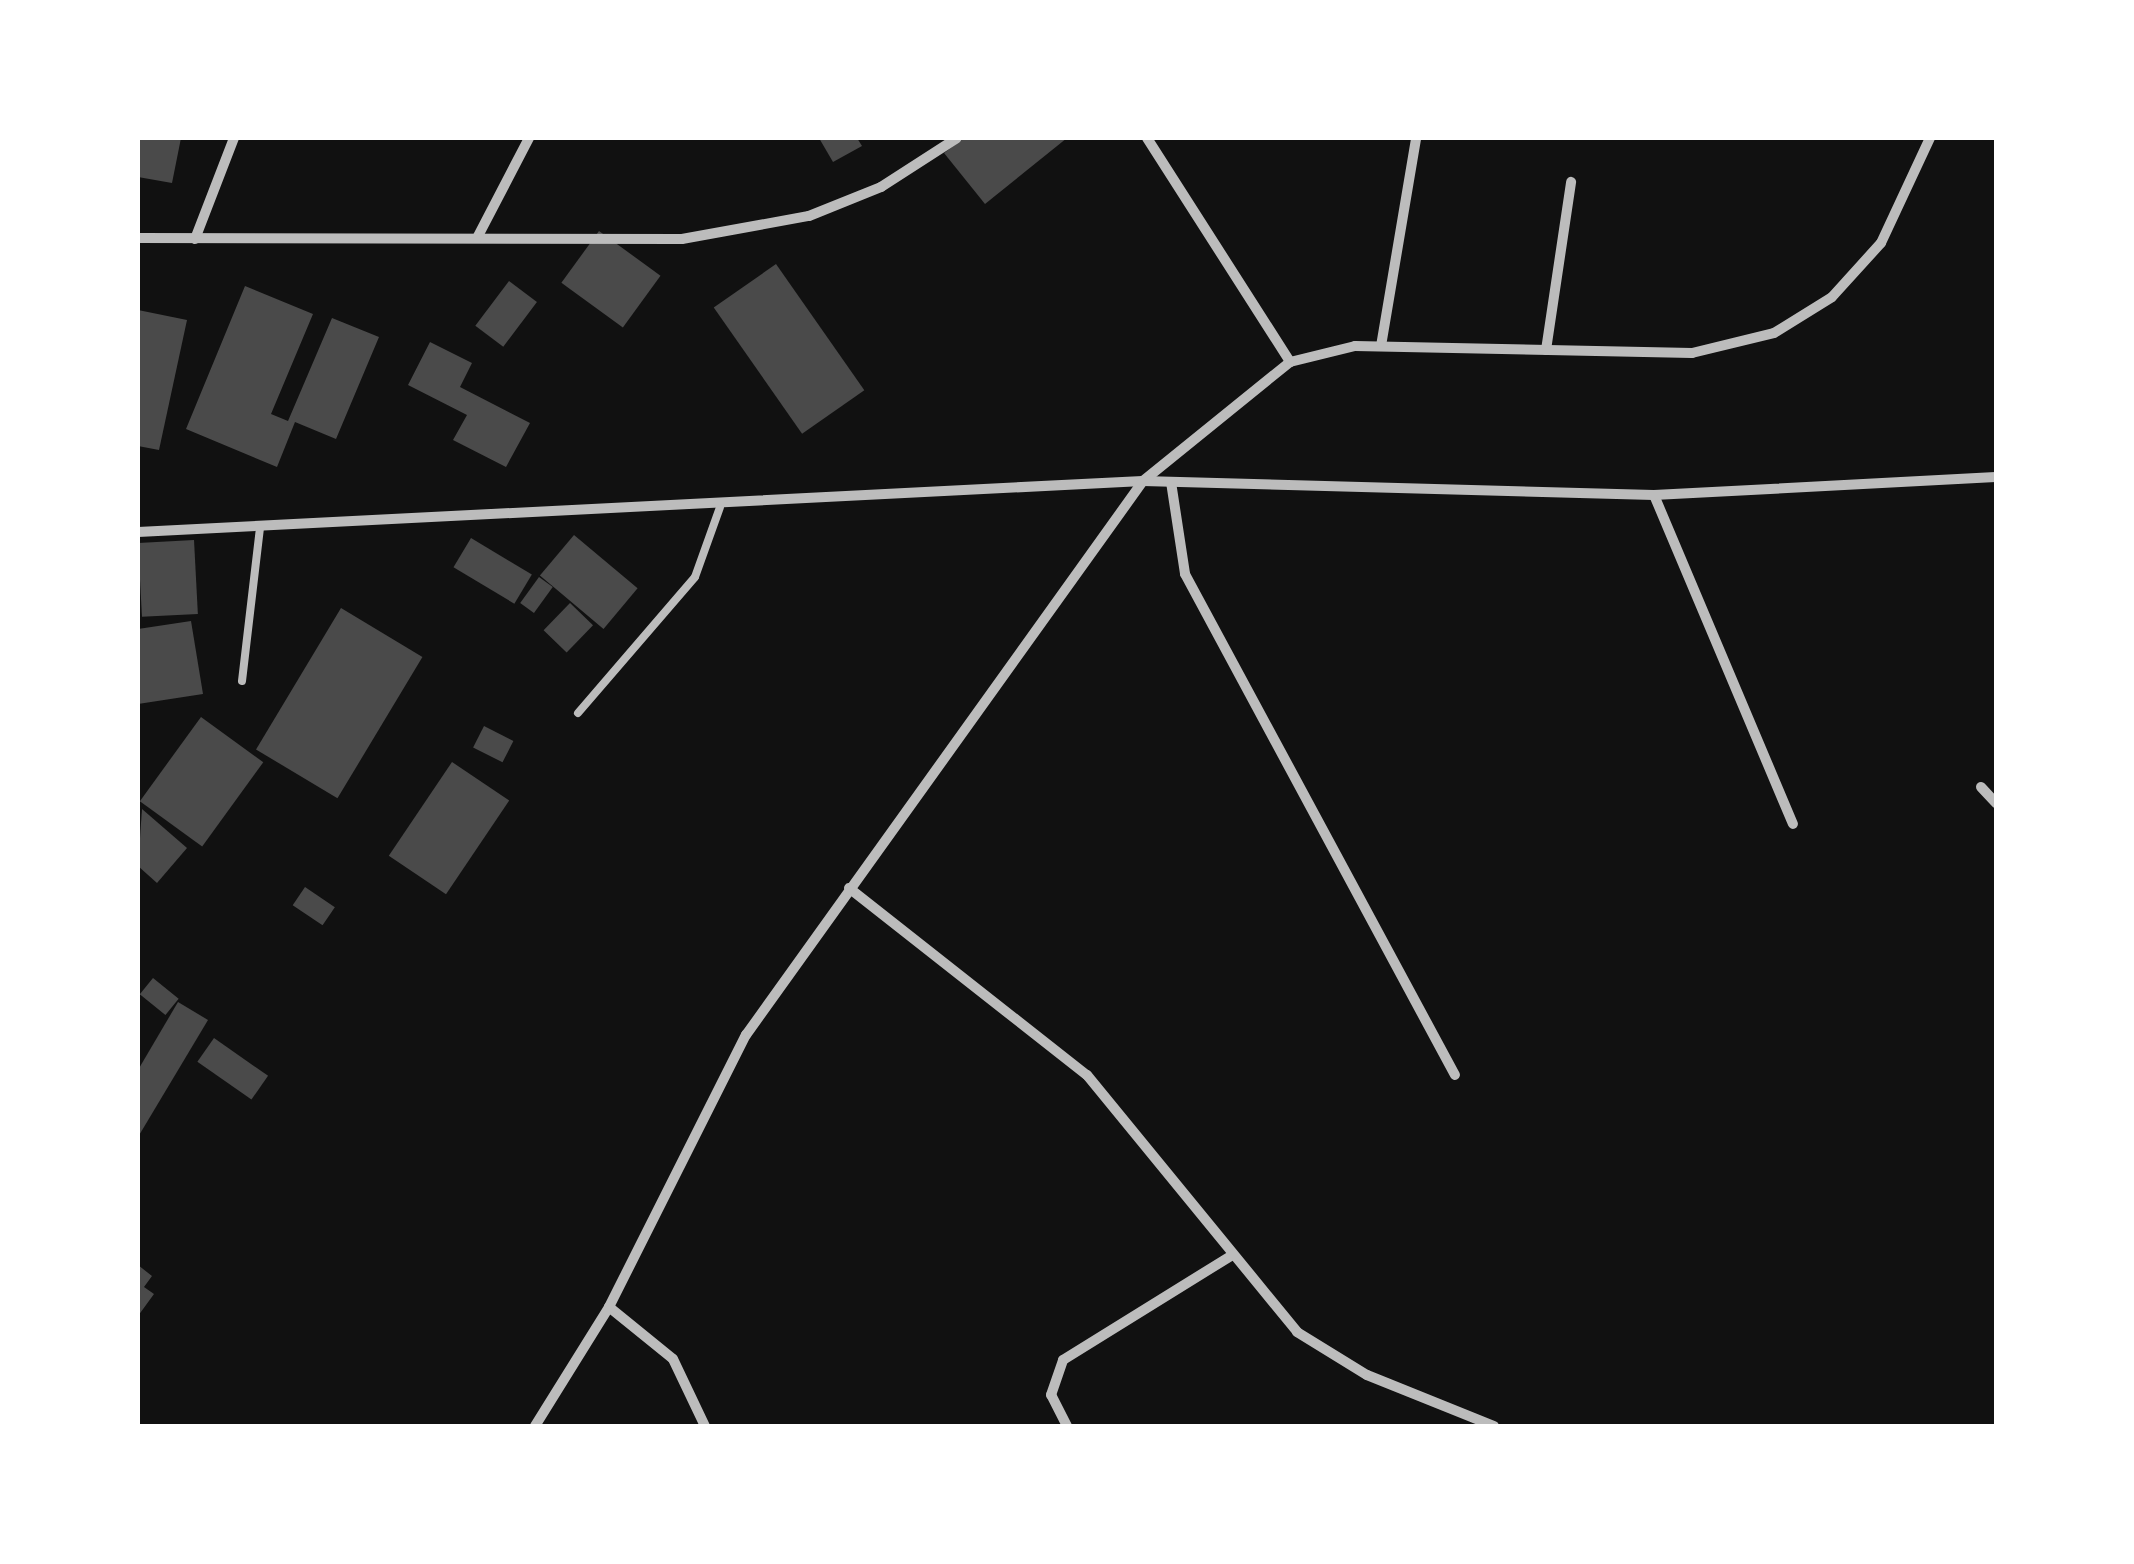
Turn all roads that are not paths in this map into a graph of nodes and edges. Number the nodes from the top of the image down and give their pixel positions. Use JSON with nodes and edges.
{"nodes":[{"id":1,"x":234,"y":138,"type":"edge"},
{"id":2,"x":529,"y":138,"type":"edge"},
{"id":3,"x":957,"y":138,"type":"edge"},
{"id":4,"x":1147,"y":138,"type":"edge"},
{"id":5,"x":1416,"y":138,"type":"edge"},
{"id":6,"x":1930,"y":138,"type":"edge"},
{"id":7,"x":1571,"y":182,"type":"dead end"},
{"id":8,"x":138,"y":238,"type":"edge"},
{"id":9,"x":478,"y":238,"type":"junction"},
{"id":10,"x":196,"y":239,"type":"junction"},
{"id":11,"x":1381,"y":346,"type":"junction"},
{"id":12,"x":1546,"y":350,"type":"junction"},
{"id":13,"x":1290,"y":362,"type":"junction"},
{"id":14,"x":1996,"y":477,"type":"edge"},
{"id":15,"x":1143,"y":481,"type":"junction"},
{"id":16,"x":1171,"y":482,"type":"junction"},
{"id":17,"x":1654,"y":495,"type":"junction"},
{"id":18,"x":720,"y":507,"type":"junction"},
{"id":19,"x":260,"y":527,"type":"junction"},
{"id":20,"x":138,"y":532,"type":"edge"},
{"id":21,"x":242,"y":681,"type":"dead end"},
{"id":22,"x":578,"y":713,"type":"dead end"},
{"id":23,"x":1981,"y":787,"type":"dead end"},
{"id":24,"x":1996,"y":803,"type":"edge"},
{"id":25,"x":1792,"y":824,"type":"dead end"},
{"id":26,"x":849,"y":888,"type":"junction"},
{"id":27,"x":1455,"y":1076,"type":"dead end"},
{"id":28,"x":1231,"y":1256,"type":"junction"},
{"id":29,"x":609,"y":1307,"type":"junction"},
{"id":30,"x":535,"y":1426,"type":"edge"},
{"id":31,"x":706,"y":1426,"type":"edge"},
{"id":32,"x":1067,"y":1426,"type":"edge"},
{"id":33,"x":1494,"y":1426,"type":"edge"}],
"edges":[{"from":1,"to":10,"type":"street"},
{"from":2,"to":9,"type":"street"},
{"from":3,"to":9,"type":"street"},
{"from":4,"to":13,"type":"street"},
{"from":5,"to":11,"type":"street"},
{"from":6,"to":12,"type":"street"},
{"from":7,"to":12,"type":"street"},
{"from":8,"to":10,"type":"street"},
{"from":9,"to":10,"type":"street"},
{"from":11,"to":12,"type":"street"},
{"from":11,"to":13,"type":"street"},
{"from":13,"to":15,"type":"street"},
{"from":14,"to":17,"type":"street"},
{"from":15,"to":16,"type":"street"},
{"from":15,"to":18,"type":"street"},
{"from":15,"to":26,"type":"street"},
{"from":16,"to":17,"type":"street"},
{"from":16,"to":27,"type":"street"},
{"from":17,"to":25,"type":"street"},
{"from":18,"to":19,"type":"street"},
{"from":18,"to":22,"type":"lane"},
{"from":19,"to":20,"type":"street"},
{"from":19,"to":21,"type":"lane"},
{"from":23,"to":24,"type":"street"},
{"from":26,"to":28,"type":"street"},
{"from":26,"to":29,"type":"street"},
{"from":28,"to":32,"type":"street"},
{"from":28,"to":33,"type":"street"},
{"from":29,"to":30,"type":"street"},
{"from":29,"to":31,"type":"street"}]}
